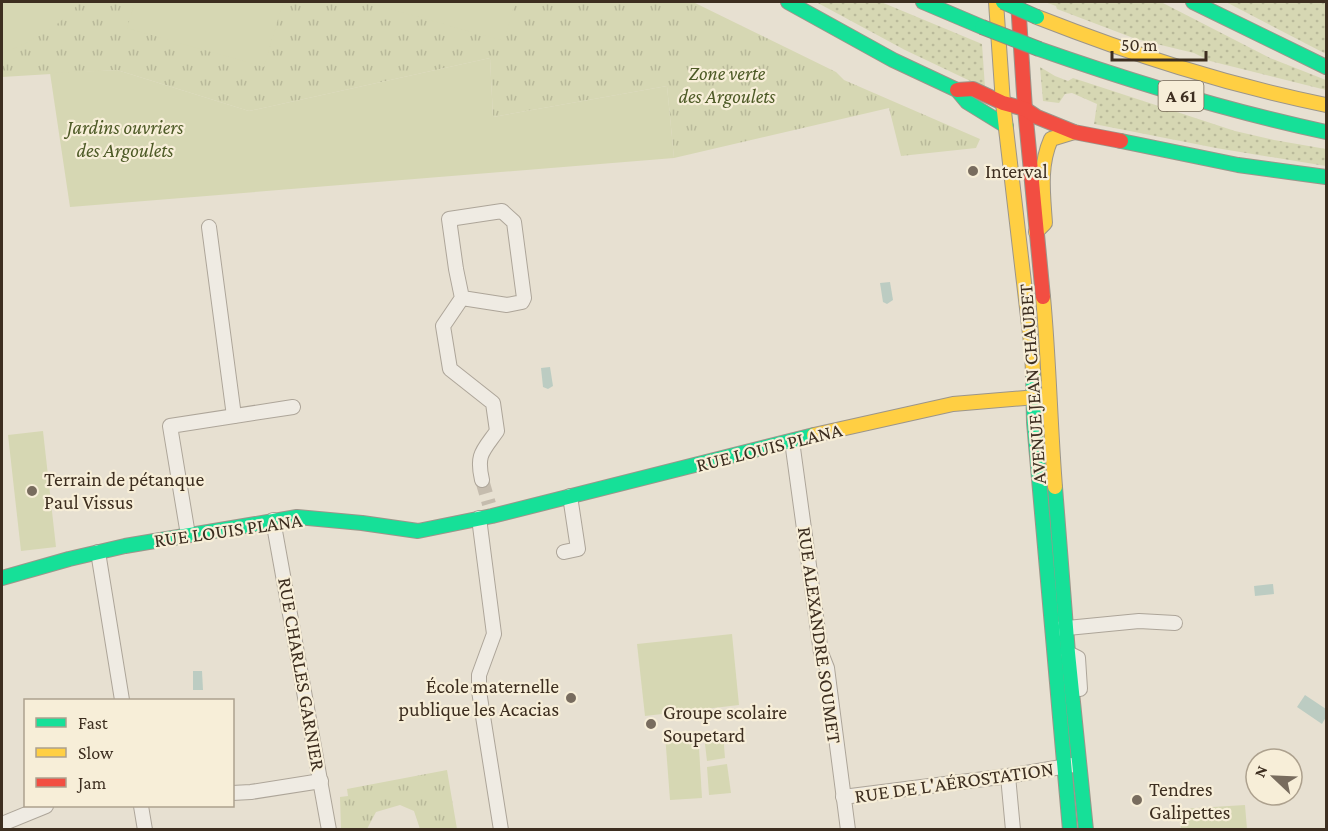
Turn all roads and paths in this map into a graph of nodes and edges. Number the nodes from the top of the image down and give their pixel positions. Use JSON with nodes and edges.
{"nodes":[{"id":1,"x":788,"y":2,"type":"edge"},
{"id":2,"x":923,"y":2,"type":"edge"},
{"id":3,"x":996,"y":2,"type":"edge"},
{"id":4,"x":1003,"y":2,"type":"edge"},
{"id":5,"x":1018,"y":2,"type":"edge"},
{"id":6,"x":1193,"y":2,"type":"edge"},
{"id":7,"x":1326,"y":67,"type":"edge"},
{"id":8,"x":957,"y":90,"type":"junction"},
{"id":9,"x":1003,"y":103,"type":"junction"},
{"id":10,"x":1326,"y":105,"type":"edge"},
{"id":11,"x":1024,"y":109,"type":"junction"},
{"id":12,"x":1006,"y":126,"type":"junction"},
{"id":13,"x":1074,"y":132,"type":"junction"},
{"id":14,"x":1326,"y":132,"type":"edge"},
{"id":15,"x":1326,"y":177,"type":"edge"},
{"id":16,"x":209,"y":227,"type":"dead end"},
{"id":17,"x":1036,"y":232,"type":"junction"},
{"id":18,"x":462,"y":298,"type":"junction"},
{"id":19,"x":1049,"y":396,"type":"junction"},
{"id":20,"x":1033,"y":399,"type":"junction"},
{"id":21,"x":293,"y":407,"type":"dead end"},
{"id":22,"x":234,"y":416,"type":"junction"},
{"id":23,"x":792,"y":441,"type":"junction"},
{"id":24,"x":482,"y":480,"type":"tunnel mouth"},
{"id":25,"x":570,"y":496,"type":"junction"},
{"id":26,"x":487,"y":513,"type":"junction"},
{"id":27,"x":273,"y":520,"type":"junction"},
{"id":28,"x":188,"y":535,"type":"junction"},
{"id":29,"x":98,"y":552,"type":"junction"},
{"id":30,"x":564,"y":552,"type":"dead end"},
{"id":31,"x":2,"y":578,"type":"edge"},
{"id":32,"x":1175,"y":624,"type":"dead end"},
{"id":33,"x":1059,"y":629,"type":"junction"},
{"id":34,"x":1068,"y":653,"type":"junction"},
{"id":35,"x":122,"y":699,"type":"edge"},
{"id":36,"x":1079,"y":764,"type":"junction"},
{"id":37,"x":1064,"y":766,"type":"junction"},
{"id":38,"x":1008,"y":776,"type":"junction"},
{"id":39,"x":321,"y":781,"type":"junction"},
{"id":40,"x":234,"y":793,"type":"edge"},
{"id":41,"x":843,"y":797,"type":"junction"},
{"id":42,"x":44,"y":807,"type":"edge"},
{"id":43,"x":141,"y":807,"type":"edge"},
{"id":44,"x":2,"y":824,"type":"edge"},
{"id":45,"x":1086,"y":825,"type":"edge"},
{"id":46,"x":146,"y":830,"type":"edge"},
{"id":47,"x":329,"y":830,"type":"edge"},
{"id":48,"x":501,"y":830,"type":"edge"},
{"id":49,"x":848,"y":830,"type":"edge"},
{"id":50,"x":1012,"y":830,"type":"edge"},
{"id":51,"x":1070,"y":830,"type":"edge"}],
"edges":[{"from":1,"to":8,"type":"main road"},
{"from":2,"to":14,"type":"main road","number":"A 61","bridge":true},
{"from":3,"to":9,"type":"main road","name":"AVENUE JEAN CHAUBET"},
{"from":4,"to":10,"type":"main road","number":"A 61","bridge":true},
{"from":5,"to":11,"type":"main road","name":"AVENUE JEAN CHAUBET"},
{"from":6,"to":7,"type":"main road"},
{"from":8,"to":9,"type":"main road"},
{"from":8,"to":12,"type":"main road"},
{"from":9,"to":11,"type":"main road"},
{"from":9,"to":12,"type":"main road","name":"AVENUE JEAN CHAUBET"},
{"from":11,"to":13,"type":"main road"},
{"from":11,"to":17,"type":"main road","name":"AVENUE JEAN CHAUBET"},
{"from":12,"to":20,"type":"main road","name":"AVENUE JEAN CHAUBET"},
{"from":13,"to":15,"type":"main road"},
{"from":13,"to":17,"type":"main road"},
{"from":16,"to":22,"type":"street"},
{"from":17,"to":19,"type":"main road","name":"AVENUE JEAN CHAUBET"},
{"from":18,"to":18,"type":"street"},
{"from":18,"to":24,"type":"street"},
{"from":19,"to":20,"type":"main road","name":"RUE LOUIS PLANA"},
{"from":19,"to":33,"type":"main road","name":"AVENUE JEAN CHAUBET"},
{"from":20,"to":23,"type":"main road","name":"RUE LOUIS PLANA"},
{"from":20,"to":33,"type":"main road","name":"AVENUE JEAN CHAUBET"},
{"from":21,"to":22,"type":"street"},
{"from":22,"to":28,"type":"street"},
{"from":23,"to":25,"type":"main road","name":"RUE LOUIS PLANA"},
{"from":23,"to":41,"type":"street","name":"RUE ALEXANDRE SOUMET"},
{"from":25,"to":26,"type":"main road","name":"RUE LOUIS PLANA"},
{"from":25,"to":30,"type":"street"},
{"from":26,"to":27,"type":"main road","name":"RUE LOUIS PLANA"},
{"from":26,"to":48,"type":"street"},
{"from":27,"to":28,"type":"main road","name":"RUE LOUIS PLANA"},
{"from":27,"to":39,"type":"street","name":"RUE CHARLES GARNIER"},
{"from":28,"to":29,"type":"main road","name":"RUE LOUIS PLANA"},
{"from":29,"to":31,"type":"main road","name":"RUE LOUIS PLANA"},
{"from":29,"to":35,"type":"street"},
{"from":32,"to":33,"type":"street"},
{"from":33,"to":34,"type":"main road","name":"AVENUE JEAN CHAUBET"},
{"from":33,"to":37,"type":"main road","name":"AVENUE JEAN CHAUBET"},
{"from":34,"to":36,"type":"main road","name":"AVENUE JEAN CHAUBET"},
{"from":34,"to":45,"type":"street","name":"AVENUE JEAN CHAUBET"},
{"from":36,"to":37,"type":"street"},
{"from":36,"to":45,"type":"main road","name":"AVENUE JEAN CHAUBET"},
{"from":37,"to":38,"type":"street","name":"RUE DE L'AÉROSTATION"},
{"from":37,"to":51,"type":"main road","name":"AVENUE JEAN CHAUBET"},
{"from":38,"to":41,"type":"street","name":"RUE DE L'AÉROSTATION"},
{"from":38,"to":50,"type":"street"},
{"from":39,"to":40,"type":"street"},
{"from":39,"to":47,"type":"street","name":"RUE CHARLES GARNIER"},
{"from":41,"to":49,"type":"street","name":"RUE ALEXANDRE SOUMET"},
{"from":42,"to":44,"type":"street"},
{"from":43,"to":46,"type":"street"}]}
